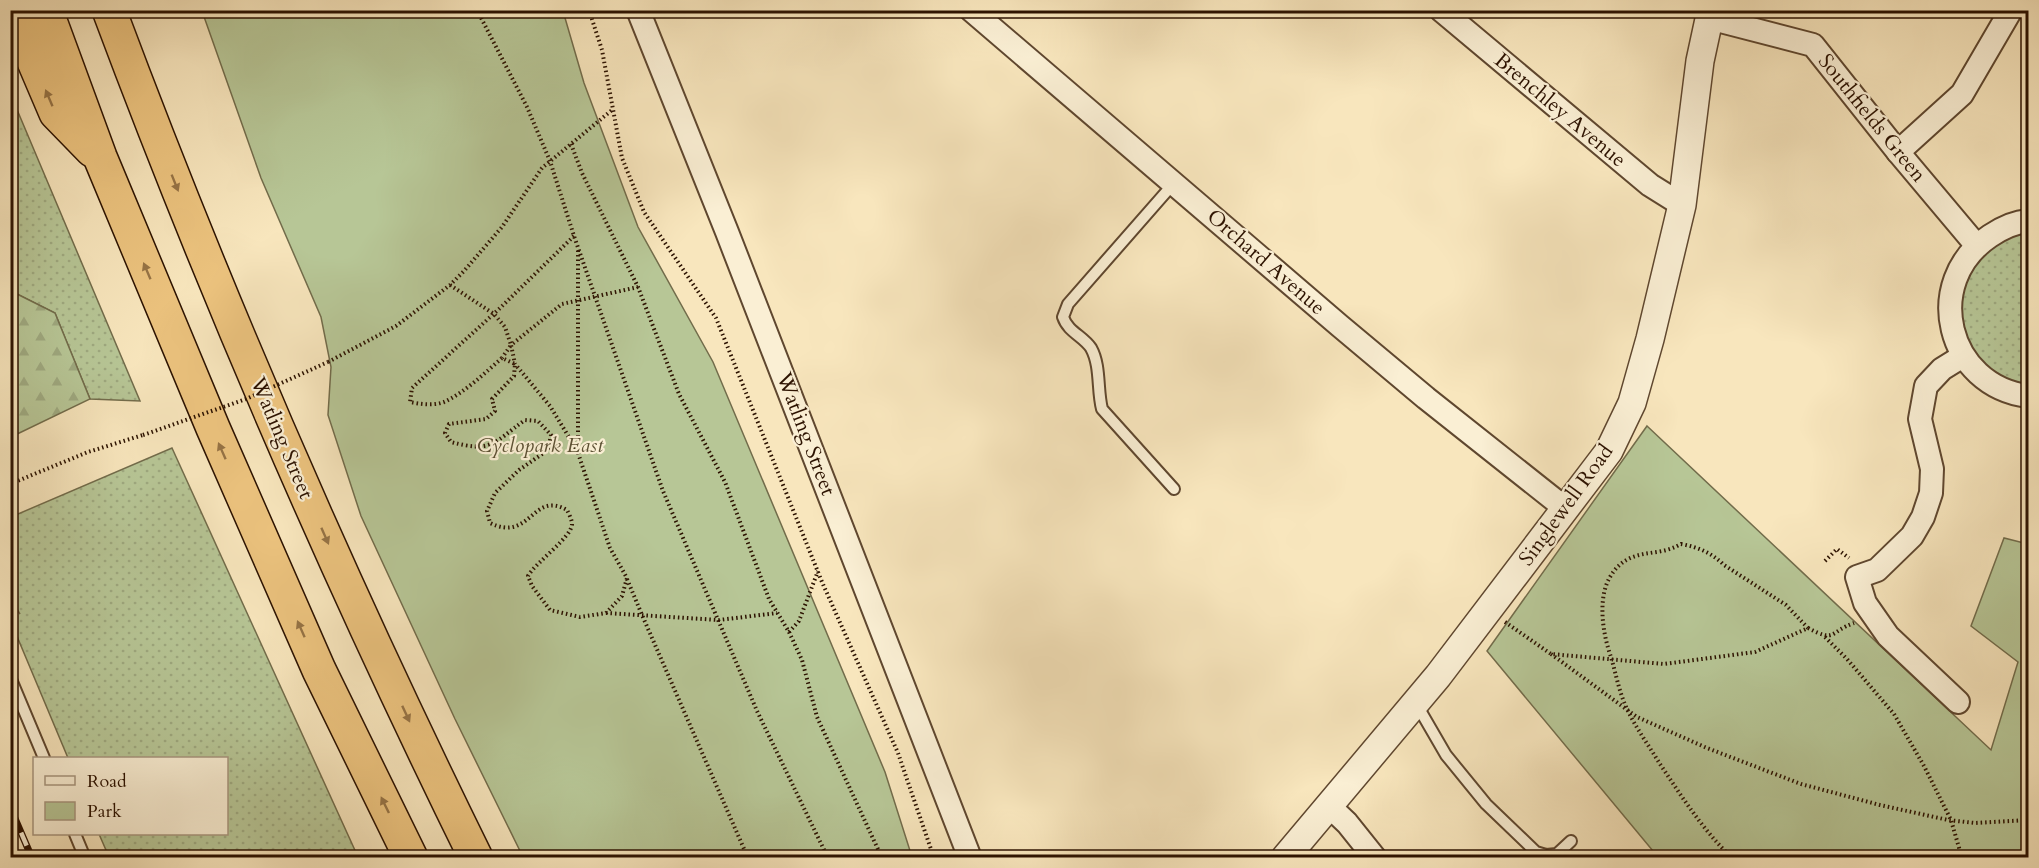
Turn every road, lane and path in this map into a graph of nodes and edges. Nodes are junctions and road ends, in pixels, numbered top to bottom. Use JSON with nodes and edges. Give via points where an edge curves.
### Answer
{"nodes":[{"id":1,"x":12,"y":10,"type":"edge"},
{"id":2,"x":46,"y":10,"type":"edge"},
{"id":3,"x":109,"y":10,"type":"edge"},
{"id":4,"x":129,"y":10,"type":"edge"},
{"id":5,"x":477,"y":10,"type":"edge"},
{"id":6,"x":589,"y":10,"type":"edge"},
{"id":7,"x":638,"y":10,"type":"edge"},
{"id":8,"x":971,"y":10,"type":"edge"},
{"id":9,"x":1441,"y":10,"type":"edge"},
{"id":10,"x":2011,"y":10,"type":"edge"},
{"id":11,"x":1710,"y":14,"type":"edge"},
{"id":12,"x":612,"y":110,"type":"junction"},
{"id":13,"x":571,"y":144,"type":"junction"},
{"id":14,"x":160,"y":145,"type":"junction"},
{"id":15,"x":1898,"y":152,"type":"junction"},
{"id":16,"x":100,"y":157,"type":"junction"},
{"id":17,"x":550,"y":161,"type":"junction"},
{"id":18,"x":1174,"y":183,"type":"junction"},
{"id":19,"x":1682,"y":205,"type":"junction"},
{"id":20,"x":2028,"y":221,"type":"edge"},
{"id":21,"x":574,"y":236,"type":"junction"},
{"id":22,"x":1977,"y":246,"type":"junction"},
{"id":23,"x":578,"y":248,"type":"junction"},
{"id":24,"x":450,"y":285,"type":"junction"},
{"id":25,"x":638,"y":287,"type":"junction"},
{"id":26,"x":595,"y":297,"type":"junction"},
{"id":27,"x":578,"y":301,"type":"junction"},
{"id":28,"x":494,"y":314,"type":"junction"},
{"id":29,"x":510,"y":345,"type":"junction"},
{"id":30,"x":1963,"y":356,"type":"junction"},
{"id":31,"x":501,"y":358,"type":"junction"},
{"id":32,"x":515,"y":364,"type":"junction"},
{"id":33,"x":2028,"y":396,"type":"edge"},
{"id":34,"x":578,"y":453,"type":"junction"},
{"id":35,"x":10,"y":484,"type":"edge"},
{"id":36,"x":1174,"y":489,"type":"dead end"},
{"id":37,"x":1566,"y":508,"type":"junction"},
{"id":38,"x":1825,"y":561,"type":"dead end"},
{"id":39,"x":1855,"y":569,"type":"junction"},
{"id":40,"x":818,"y":570,"type":"junction"},
{"id":41,"x":627,"y":578,"type":"junction"},
{"id":42,"x":606,"y":613,"type":"junction"},
{"id":43,"x":777,"y":613,"type":"junction"},
{"id":44,"x":642,"y":615,"type":"junction"},
{"id":45,"x":1876,"y":618,"type":"junction"},
{"id":46,"x":719,"y":620,"type":"junction"},
{"id":47,"x":1499,"y":621,"type":"dead end"},
{"id":48,"x":1808,"y":628,"type":"junction"},
{"id":49,"x":789,"y":632,"type":"junction"},
{"id":50,"x":1824,"y":637,"type":"junction"},
{"id":51,"x":1551,"y":654,"type":"junction"},
{"id":52,"x":1612,"y":660,"type":"junction"},
{"id":53,"x":10,"y":677,"type":"edge"},
{"id":54,"x":1415,"y":702,"type":"junction"},
{"id":55,"x":1959,"y":702,"type":"dead end"},
{"id":56,"x":1628,"y":710,"type":"junction"},
{"id":57,"x":43,"y":757,"type":"edge"},
{"id":58,"x":1328,"y":805,"type":"junction"},
{"id":59,"x":1951,"y":820,"type":"junction"},
{"id":60,"x":2028,"y":820,"type":"edge"},
{"id":61,"x":75,"y":835,"type":"edge"},
{"id":62,"x":1571,"y":841,"type":"dead end"},
{"id":63,"x":85,"y":858,"type":"edge"},
{"id":64,"x":411,"y":858,"type":"edge"},
{"id":65,"x":476,"y":858,"type":"edge"},
{"id":66,"x":748,"y":858,"type":"edge"},
{"id":67,"x":828,"y":858,"type":"edge"},
{"id":68,"x":882,"y":858,"type":"edge"},
{"id":69,"x":934,"y":858,"type":"edge"},
{"id":70,"x":970,"y":858,"type":"edge"},
{"id":71,"x":1285,"y":858,"type":"edge"},
{"id":72,"x":1375,"y":858,"type":"edge"},
{"id":73,"x":1732,"y":858,"type":"edge"},
{"id":74,"x":1962,"y":858,"type":"edge"}],
"edges":[{"from":16,"to":1,"type":"highway","one_way":true,"via":[[56,113]]},
{"from":2,"to":16,"type":"highway"},
{"from":3,"to":14,"type":"highway","name":"Watling Street"},
{"from":4,"to":14,"type":"highway"},
{"from":5,"to":17,"type":"path"},
{"from":6,"to":12,"type":"path","via":[[602,50]]},
{"from":7,"to":70,"type":"street","name":"Watling Street"},
{"from":8,"to":18,"type":"street","name":"Orchard Avenue"},
{"from":9,"to":19,"type":"street","name":"Brenchley Avenue","via":[[1650,185]]},
{"from":10,"to":15,"type":"street","via":[[1962,94]]},
{"from":11,"to":15,"type":"street","name":"Southfields Green","via":[[1813,45]]},
{"from":11,"to":19,"type":"street","name":"Singlewell Road","via":[[1700,61]]},
{"from":12,"to":13,"type":"path"},
{"from":12,"to":40,"type":"path","via":[[622,158],[644,212],[716,318]]},
{"from":13,"to":17,"type":"path"},
{"from":13,"to":25,"type":"path"},
{"from":14,"to":65,"type":"highway","name":"Watling Street","one_way":true,"via":[[322,530]]},
{"from":15,"to":22,"type":"street","name":"Southfields Green"},
{"from":64,"to":16,"type":"highway","one_way":true,"via":[[319,670]]},
{"from":17,"to":21,"type":"path"},
{"from":17,"to":24,"type":"path","via":[[502,227]]},
{"from":18,"to":36,"type":"lane","via":[[1068,304],[1063,317],[1070,330],[1091,350],[1102,409]]},
{"from":18,"to":37,"type":"street","name":"Orchard Avenue","via":[[1418,390]]},
{"from":19,"to":37,"type":"street","name":"Singlewell Road","via":[[1632,403],[1609,451]]},
{"from":20,"to":22,"type":"street","via":[[2008,226]]},
{"from":21,"to":23,"type":"path"},
{"from":21,"to":28,"type":"path"},
{"from":22,"to":30,"type":"street","via":[[1963,263],[1951,289],[1952,326]]},
{"from":23,"to":26,"type":"path"},
{"from":23,"to":27,"type":"path"},
{"from":24,"to":28,"type":"path"},
{"from":24,"to":35,"type":"path","bridge":true,"via":[[396,326],[328,362],[246,399],[88,452]]},
{"from":25,"to":26,"type":"path"},
{"from":25,"to":43,"type":"path","via":[[679,394],[725,482]]},
{"from":26,"to":27,"type":"path"},
{"from":26,"to":46,"type":"path","via":[[663,491]]},
{"from":27,"to":29,"type":"path","via":[[562,304]]},
{"from":27,"to":34,"type":"path"},
{"from":28,"to":29,"type":"path","via":[[505,327]]},
{"from":28,"to":31,"type":"path","via":[[412,388],[410,402],[443,402]]},
{"from":29,"to":31,"type":"path"},
{"from":29,"to":32,"type":"path"},
{"from":30,"to":33,"type":"street","via":[[1978,374],[1998,387]]},
{"from":30,"to":39,"type":"street","via":[[1942,369],[1926,386],[1920,419],[1932,468],[1931,493],[1923,517],[1912,536],[1877,570]]},
{"from":31,"to":32,"type":"path"},
{"from":32,"to":34,"type":"path","via":[[550,406]]},
{"from":32,"to":42,"type":"path","via":[[514,376],[492,399],[495,411],[486,419],[448,423],[445,433],[451,442],[470,447],[492,445],[525,420],[538,421],[550,435],[548,450],[495,493],[487,512],[490,523],[512,529],[542,507],[557,504],[567,510],[572,525],[569,533],[528,576],[550,610],[580,617]]},
{"from":34,"to":41,"type":"path","via":[[610,548]]},
{"from":37,"to":54,"type":"street","name":"Singlewell Road"},
{"from":38,"to":39,"type":"path","via":[[1837,549]]},
{"from":39,"to":45,"type":"street","via":[[1865,603]]},
{"from":40,"to":49,"type":"path","via":[[799,621]]},
{"from":40,"to":69,"type":"path","via":[[898,753]]},
{"from":41,"to":42,"type":"path","via":[[622,596]]},
{"from":41,"to":44,"type":"path"},
{"from":42,"to":44,"type":"path"},
{"from":43,"to":46,"type":"path"},
{"from":43,"to":49,"type":"path"},
{"from":44,"to":46,"type":"path"},
{"from":44,"to":66,"type":"path"},
{"from":45,"to":50,"type":"path"},
{"from":45,"to":55,"type":"street","via":[[1888,636]]},
{"from":46,"to":67,"type":"path","via":[[757,711]]},
{"from":47,"to":51,"type":"path"},
{"from":48,"to":50,"type":"path"},
{"from":48,"to":52,"type":"path","via":[[1755,652],[1664,664]]},
{"from":48,"to":52,"type":"path","via":[[1786,605],[1717,558],[1681,544],[1671,550],[1633,556],[1610,577],[1602,612]]},
{"from":49,"to":68,"type":"path","via":[[802,660],[817,717]]},
{"from":50,"to":59,"type":"path","via":[[1894,714]]},
{"from":51,"to":52,"type":"path"},
{"from":51,"to":56,"type":"path"},
{"from":52,"to":56,"type":"path"},
{"from":53,"to":57,"type":"lane"},
{"from":54,"to":58,"type":"street","name":"Singlewell Road"},
{"from":54,"to":62,"type":"lane","via":[[1446,755],[1479,796],[1536,852],[1557,854]]},
{"from":56,"to":59,"type":"path","via":[[1707,748],[1801,784]]},
{"from":56,"to":73,"type":"path","via":[[1682,798]]},
{"from":58,"to":71,"type":"street","name":"Singlewell Road"},
{"from":58,"to":72,"type":"street"},
{"from":59,"to":60,"type":"path"},
{"from":59,"to":74,"type":"path"},
{"from":61,"to":63,"type":"lane"}]}
